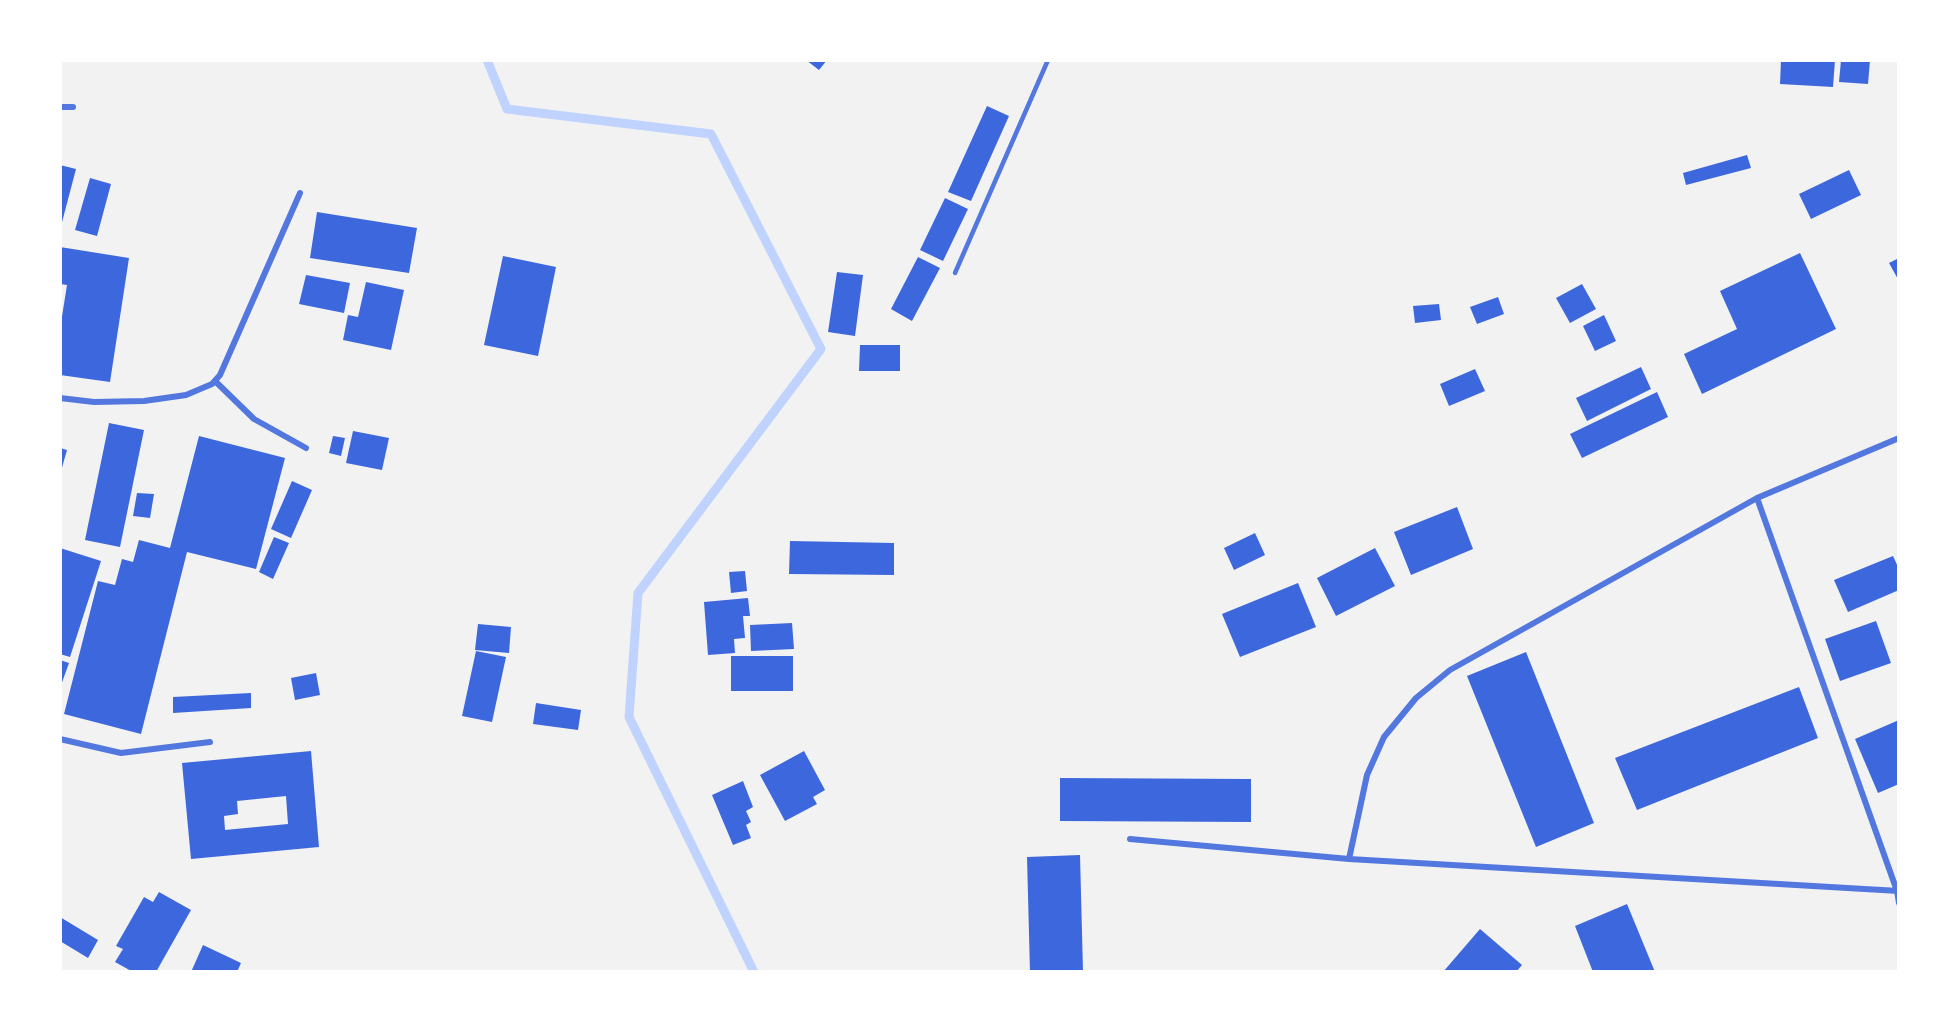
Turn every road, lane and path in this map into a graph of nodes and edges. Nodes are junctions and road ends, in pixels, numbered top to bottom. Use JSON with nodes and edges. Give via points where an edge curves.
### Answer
{"nodes":[{"id":1,"x":1048,"y":60,"type":"edge"},
{"id":2,"x":60,"y":107,"type":"edge"},
{"id":3,"x":73,"y":107,"type":"dead end"},
{"id":4,"x":300,"y":193,"type":"dead end"},
{"id":5,"x":955,"y":273,"type":"dead end"},
{"id":6,"x":215,"y":381,"type":"junction"},
{"id":7,"x":60,"y":398,"type":"edge"},
{"id":8,"x":1899,"y":438,"type":"edge"},
{"id":9,"x":306,"y":448,"type":"dead end"},
{"id":10,"x":1757,"y":498,"type":"junction"},
{"id":11,"x":60,"y":739,"type":"edge"},
{"id":12,"x":210,"y":742,"type":"dead end"},
{"id":13,"x":1130,"y":839,"type":"dead end"},
{"id":14,"x":1349,"y":859,"type":"junction"},
{"id":15,"x":1898,"y":891,"type":"edge"},
{"id":16,"x":1899,"y":903,"type":"edge"}],
"edges":[{"from":1,"to":5,"type":"lane"},
{"from":2,"to":3,"type":"street"},
{"from":4,"to":6,"type":"street"},
{"from":6,"to":7,"type":"street","via":[[186,395],[144,401]]},
{"from":6,"to":9,"type":"street","via":[[255,419]]},
{"from":8,"to":10,"type":"street"},
{"from":10,"to":14,"type":"street","via":[[1450,670],[1416,698],[1384,737],[1367,775]]},
{"from":10,"to":15,"type":"street"},
{"from":11,"to":12,"type":"street","via":[[120,753]]},
{"from":13,"to":14,"type":"street"},
{"from":14,"to":15,"type":"street"},
{"from":15,"to":16,"type":"street"}]}
